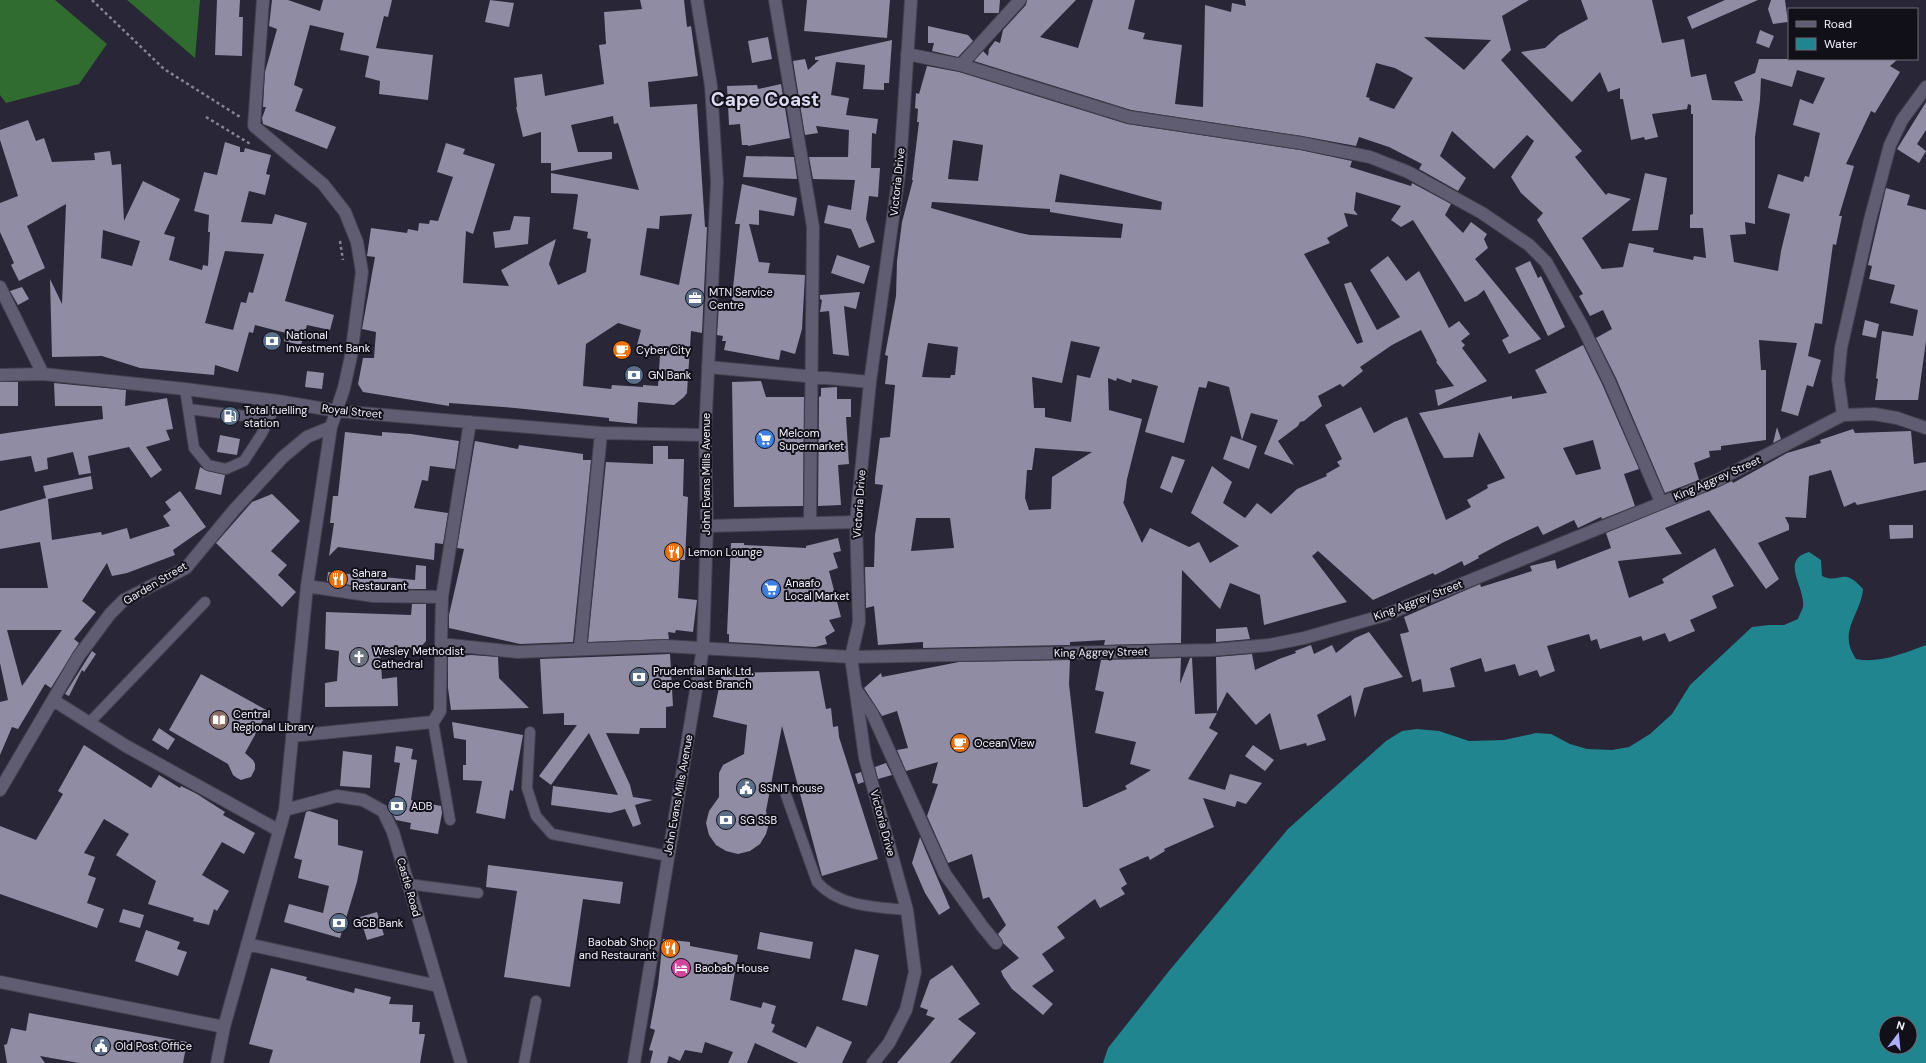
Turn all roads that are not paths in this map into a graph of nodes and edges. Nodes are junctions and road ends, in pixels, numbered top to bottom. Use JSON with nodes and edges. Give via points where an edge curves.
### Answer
{"nodes":[{"id":1,"x":263,"y":0,"type":"edge"},
{"id":2,"x":697,"y":0,"type":"edge"},
{"id":3,"x":775,"y":0,"type":"edge"},
{"id":4,"x":911,"y":0,"type":"edge"},
{"id":5,"x":1020,"y":0,"type":"edge"},
{"id":6,"x":907,"y":54,"type":"junction"},
{"id":7,"x":961,"y":65,"type":"junction"},
{"id":8,"x":1926,"y":87,"type":"edge"},
{"id":9,"x":0,"y":287,"type":"edge"},
{"id":10,"x":708,"y":366,"type":"junction"},
{"id":11,"x":43,"y":374,"type":"junction"},
{"id":12,"x":0,"y":375,"type":"edge"},
{"id":13,"x":811,"y":377,"type":"junction"},
{"id":14,"x":870,"y":382,"type":"junction"},
{"id":15,"x":185,"y":389,"type":"junction"},
{"id":16,"x":278,"y":401,"type":"junction"},
{"id":17,"x":188,"y":409,"type":"junction"},
{"id":18,"x":337,"y":411,"type":"junction"},
{"id":19,"x":1843,"y":415,"type":"junction"},
{"id":20,"x":269,"y":419,"type":"junction"},
{"id":21,"x":470,"y":422,"type":"junction"},
{"id":22,"x":331,"y":427,"type":"junction"},
{"id":23,"x":1926,"y":428,"type":"edge"},
{"id":24,"x":601,"y":433,"type":"junction"},
{"id":25,"x":705,"y":435,"type":"junction"},
{"id":26,"x":1661,"y":502,"type":"junction"},
{"id":27,"x":856,"y":522,"type":"junction"},
{"id":28,"x":810,"y":523,"type":"junction"},
{"id":29,"x":707,"y":526,"type":"junction"},
{"id":30,"x":307,"y":586,"type":"junction"},
{"id":31,"x":442,"y":597,"type":"junction"},
{"id":32,"x":205,"y":602,"type":"dead end"},
{"id":33,"x":441,"y":644,"type":"junction"},
{"id":34,"x":703,"y":648,"type":"junction"},
{"id":35,"x":580,"y":649,"type":"junction"},
{"id":36,"x":852,"y":657,"type":"junction"},
{"id":37,"x":856,"y":690,"type":"junction"},
{"id":38,"x":53,"y":700,"type":"junction"},
{"id":39,"x":433,"y":722,"type":"junction"},
{"id":40,"x":89,"y":723,"type":"junction"},
{"id":41,"x":530,"y":732,"type":"dead end"},
{"id":42,"x":292,"y":736,"type":"junction"},
{"id":43,"x":0,"y":790,"type":"edge"},
{"id":44,"x":786,"y":795,"type":"dead end"},
{"id":45,"x":285,"y":810,"type":"junction"},
{"id":46,"x":450,"y":820,"type":"dead end"},
{"id":47,"x":278,"y":830,"type":"junction"},
{"id":48,"x":668,"y":856,"type":"junction"},
{"id":49,"x":408,"y":884,"type":"junction"},
{"id":50,"x":478,"y":893,"type":"dead end"},
{"id":51,"x":907,"y":910,"type":"junction"},
{"id":52,"x":996,"y":943,"type":"dead end"},
{"id":53,"x":247,"y":944,"type":"junction"},
{"id":54,"x":0,"y":982,"type":"edge"},
{"id":55,"x":438,"y":986,"type":"junction"},
{"id":56,"x":536,"y":1001,"type":"dead end"},
{"id":57,"x":224,"y":1027,"type":"junction"},
{"id":58,"x":217,"y":1063,"type":"edge"},
{"id":59,"x":461,"y":1063,"type":"edge"},
{"id":60,"x":524,"y":1063,"type":"edge"},
{"id":61,"x":634,"y":1063,"type":"edge"},
{"id":62,"x":873,"y":1063,"type":"edge"}],
"edges":[{"from":1,"to":18,"type":"street","via":[[254,126],[323,184],[345,212],[357,242],[362,272],[351,356]]},
{"from":2,"to":10,"type":"street","name":"John Evans Mills Avenue","via":[[711,86],[717,182]]},
{"from":3,"to":13,"type":"street","via":[[814,227]]},
{"from":4,"to":6,"type":"street","name":"Victoria Drive"},
{"from":5,"to":7,"type":"street"},
{"from":6,"to":7,"type":"street"},
{"from":6,"to":14,"type":"street","name":"Victoria Drive","via":[[900,167]]},
{"from":7,"to":26,"type":"street","via":[[1129,117],[1300,143],[1370,157],[1408,172],[1482,213],[1529,245],[1546,262],[1582,326]]},
{"from":8,"to":19,"type":"street","via":[[1902,120],[1890,145],[1870,220],[1841,348],[1838,380]]},
{"from":9,"to":11,"type":"street"},
{"from":10,"to":13,"type":"street"},
{"from":10,"to":25,"type":"street","name":"John Evans Mills Avenue"},
{"from":11,"to":12,"type":"street","name":"Royal Street"},
{"from":11,"to":15,"type":"street","name":"Royal Street"},
{"from":13,"to":14,"type":"street"},
{"from":13,"to":28,"type":"street"},
{"from":14,"to":27,"type":"street","name":"Victoria Drive"},
{"from":15,"to":16,"type":"street","name":"Royal Street"},
{"from":15,"to":17,"type":"lane"},
{"from":16,"to":18,"type":"street","name":"Royal Street"},
{"from":16,"to":20,"type":"lane"},
{"from":17,"to":20,"type":"lane"},
{"from":17,"to":20,"type":"lane","via":[[194,448],[208,465],[226,469],[244,460],[262,435]]},
{"from":18,"to":21,"type":"street","name":"Royal Street"},
{"from":18,"to":22,"type":"street"},
{"from":19,"to":23,"type":"street","name":"King Aggrey Street","via":[[1874,414],[1897,418]]},
{"from":19,"to":26,"type":"street","name":"King Aggrey Street","via":[[1718,480]]},
{"from":21,"to":24,"type":"street","name":"Royal Street"},
{"from":21,"to":31,"type":"street"},
{"from":22,"to":30,"type":"street"},
{"from":22,"to":38,"type":"street","name":"Garden Street","via":[[307,437],[283,457],[234,510],[186,568],[124,600],[78,656]]},
{"from":24,"to":25,"type":"street","name":"Royal Street"},
{"from":24,"to":35,"type":"street"},
{"from":25,"to":29,"type":"street","name":"John Evans Mills Avenue"},
{"from":26,"to":36,"type":"street","name":"King Aggrey Street","via":[[1385,615],[1269,645],[1212,650]]},
{"from":27,"to":28,"type":"street"},
{"from":27,"to":36,"type":"street","name":"Victoria Drive","via":[[859,622]]},
{"from":28,"to":29,"type":"street"},
{"from":29,"to":34,"type":"street","name":"John Evans Mills Avenue"},
{"from":30,"to":31,"type":"street","via":[[373,596]]},
{"from":30,"to":42,"type":"street"},
{"from":31,"to":33,"type":"street"},
{"from":32,"to":40,"type":"lane"},
{"from":33,"to":35,"type":"street","name":"King Aggrey Street","via":[[518,652],[560,652]]},
{"from":33,"to":39,"type":"street","via":[[440,710]]},
{"from":34,"to":35,"type":"street","name":"King Aggrey Street","via":[[665,646]]},
{"from":34,"to":36,"type":"street","name":"King Aggrey Street"},
{"from":34,"to":48,"type":"street","name":"John Evans Mills Avenue"},
{"from":36,"to":37,"type":"street","name":"Victoria Drive"},
{"from":37,"to":51,"type":"street","name":"Victoria Drive","via":[[865,758]]},
{"from":37,"to":52,"type":"street","via":[[872,713],[945,874]]},
{"from":38,"to":40,"type":"street"},
{"from":38,"to":43,"type":"street","name":"Garden Street"},
{"from":39,"to":42,"type":"street"},
{"from":39,"to":46,"type":"lane"},
{"from":40,"to":47,"type":"street"},
{"from":41,"to":48,"type":"lane","via":[[527,788],[536,816],[552,834]]},
{"from":42,"to":45,"type":"street"},
{"from":44,"to":51,"type":"lane","via":[[817,882],[826,892],[865,906]]},
{"from":45,"to":47,"type":"street"},
{"from":45,"to":49,"type":"street","name":"Castle Road","via":[[337,796],[363,800],[383,811],[394,832]]},
{"from":47,"to":53,"type":"street"},
{"from":48,"to":61,"type":"street","name":"John Evans Mills Avenue"},
{"from":49,"to":50,"type":"lane"},
{"from":49,"to":55,"type":"street","name":"Castle Road"},
{"from":51,"to":62,"type":"street","name":"Victoria Drive","via":[[915,972],[906,1010],[889,1043]]},
{"from":53,"to":55,"type":"street"},
{"from":53,"to":57,"type":"street"},
{"from":54,"to":57,"type":"street"},
{"from":55,"to":59,"type":"street","name":"Castle Road"},
{"from":56,"to":60,"type":"lane"},
{"from":57,"to":58,"type":"street"}]}
